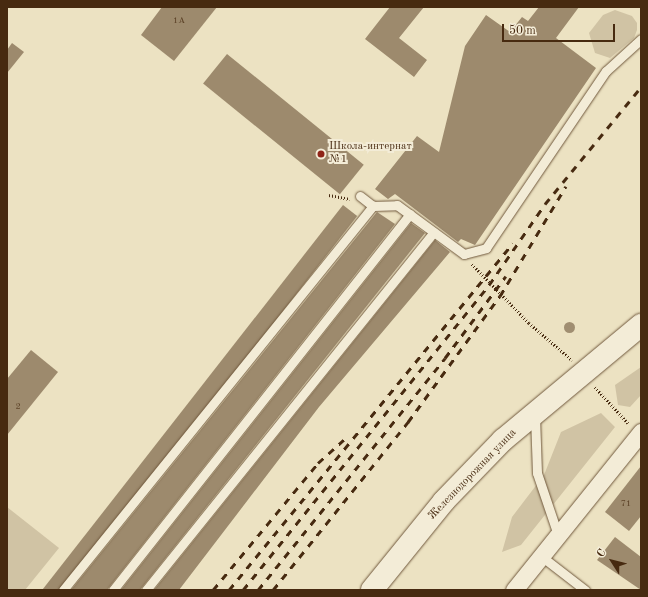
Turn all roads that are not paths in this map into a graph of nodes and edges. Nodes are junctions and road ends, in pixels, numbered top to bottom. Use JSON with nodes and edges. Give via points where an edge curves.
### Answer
{"nodes":[{"id":1,"x":641,"y":39,"type":"edge"},
{"id":2,"x":360,"y":196,"type":"road end"},
{"id":3,"x":373,"y":206,"type":"junction"},
{"id":4,"x":410,"y":214,"type":"junction"},
{"id":5,"x":434,"y":232,"type":"junction"},
{"id":6,"x":641,"y":326,"type":"edge"},
{"id":7,"x":535,"y":414,"type":"junction"},
{"id":8,"x":641,"y":432,"type":"edge"},
{"id":9,"x":558,"y":535,"type":"junction"},
{"id":10,"x":542,"y":556,"type":"junction"},
{"id":11,"x":62,"y":590,"type":"edge"},
{"id":12,"x":112,"y":590,"type":"edge"},
{"id":13,"x":146,"y":590,"type":"edge"},
{"id":14,"x":372,"y":590,"type":"edge"},
{"id":15,"x":514,"y":590,"type":"edge"},
{"id":16,"x":585,"y":590,"type":"edge"}],
"edges":[{"from":1,"to":5,"type":"lane","via":[[606,70],[486,248],[464,254]]},
{"from":2,"to":3,"type":"lane"},
{"from":3,"to":4,"type":"lane","via":[[397,205]]},
{"from":3,"to":11,"type":"lane"},
{"from":4,"to":5,"type":"lane"},
{"from":4,"to":12,"type":"lane"},
{"from":5,"to":13,"type":"lane"},
{"from":6,"to":7,"type":"main road","name":"Железнодорожная улица"},
{"from":7,"to":9,"type":"lane","via":[[537,473]]},
{"from":7,"to":14,"type":"main road","name":"Железнодорожная улица","via":[[503,440],[444,501]]},
{"from":8,"to":9,"type":"street"},
{"from":9,"to":10,"type":"street"},
{"from":10,"to":15,"type":"street"},
{"from":10,"to":16,"type":"lane"}]}
